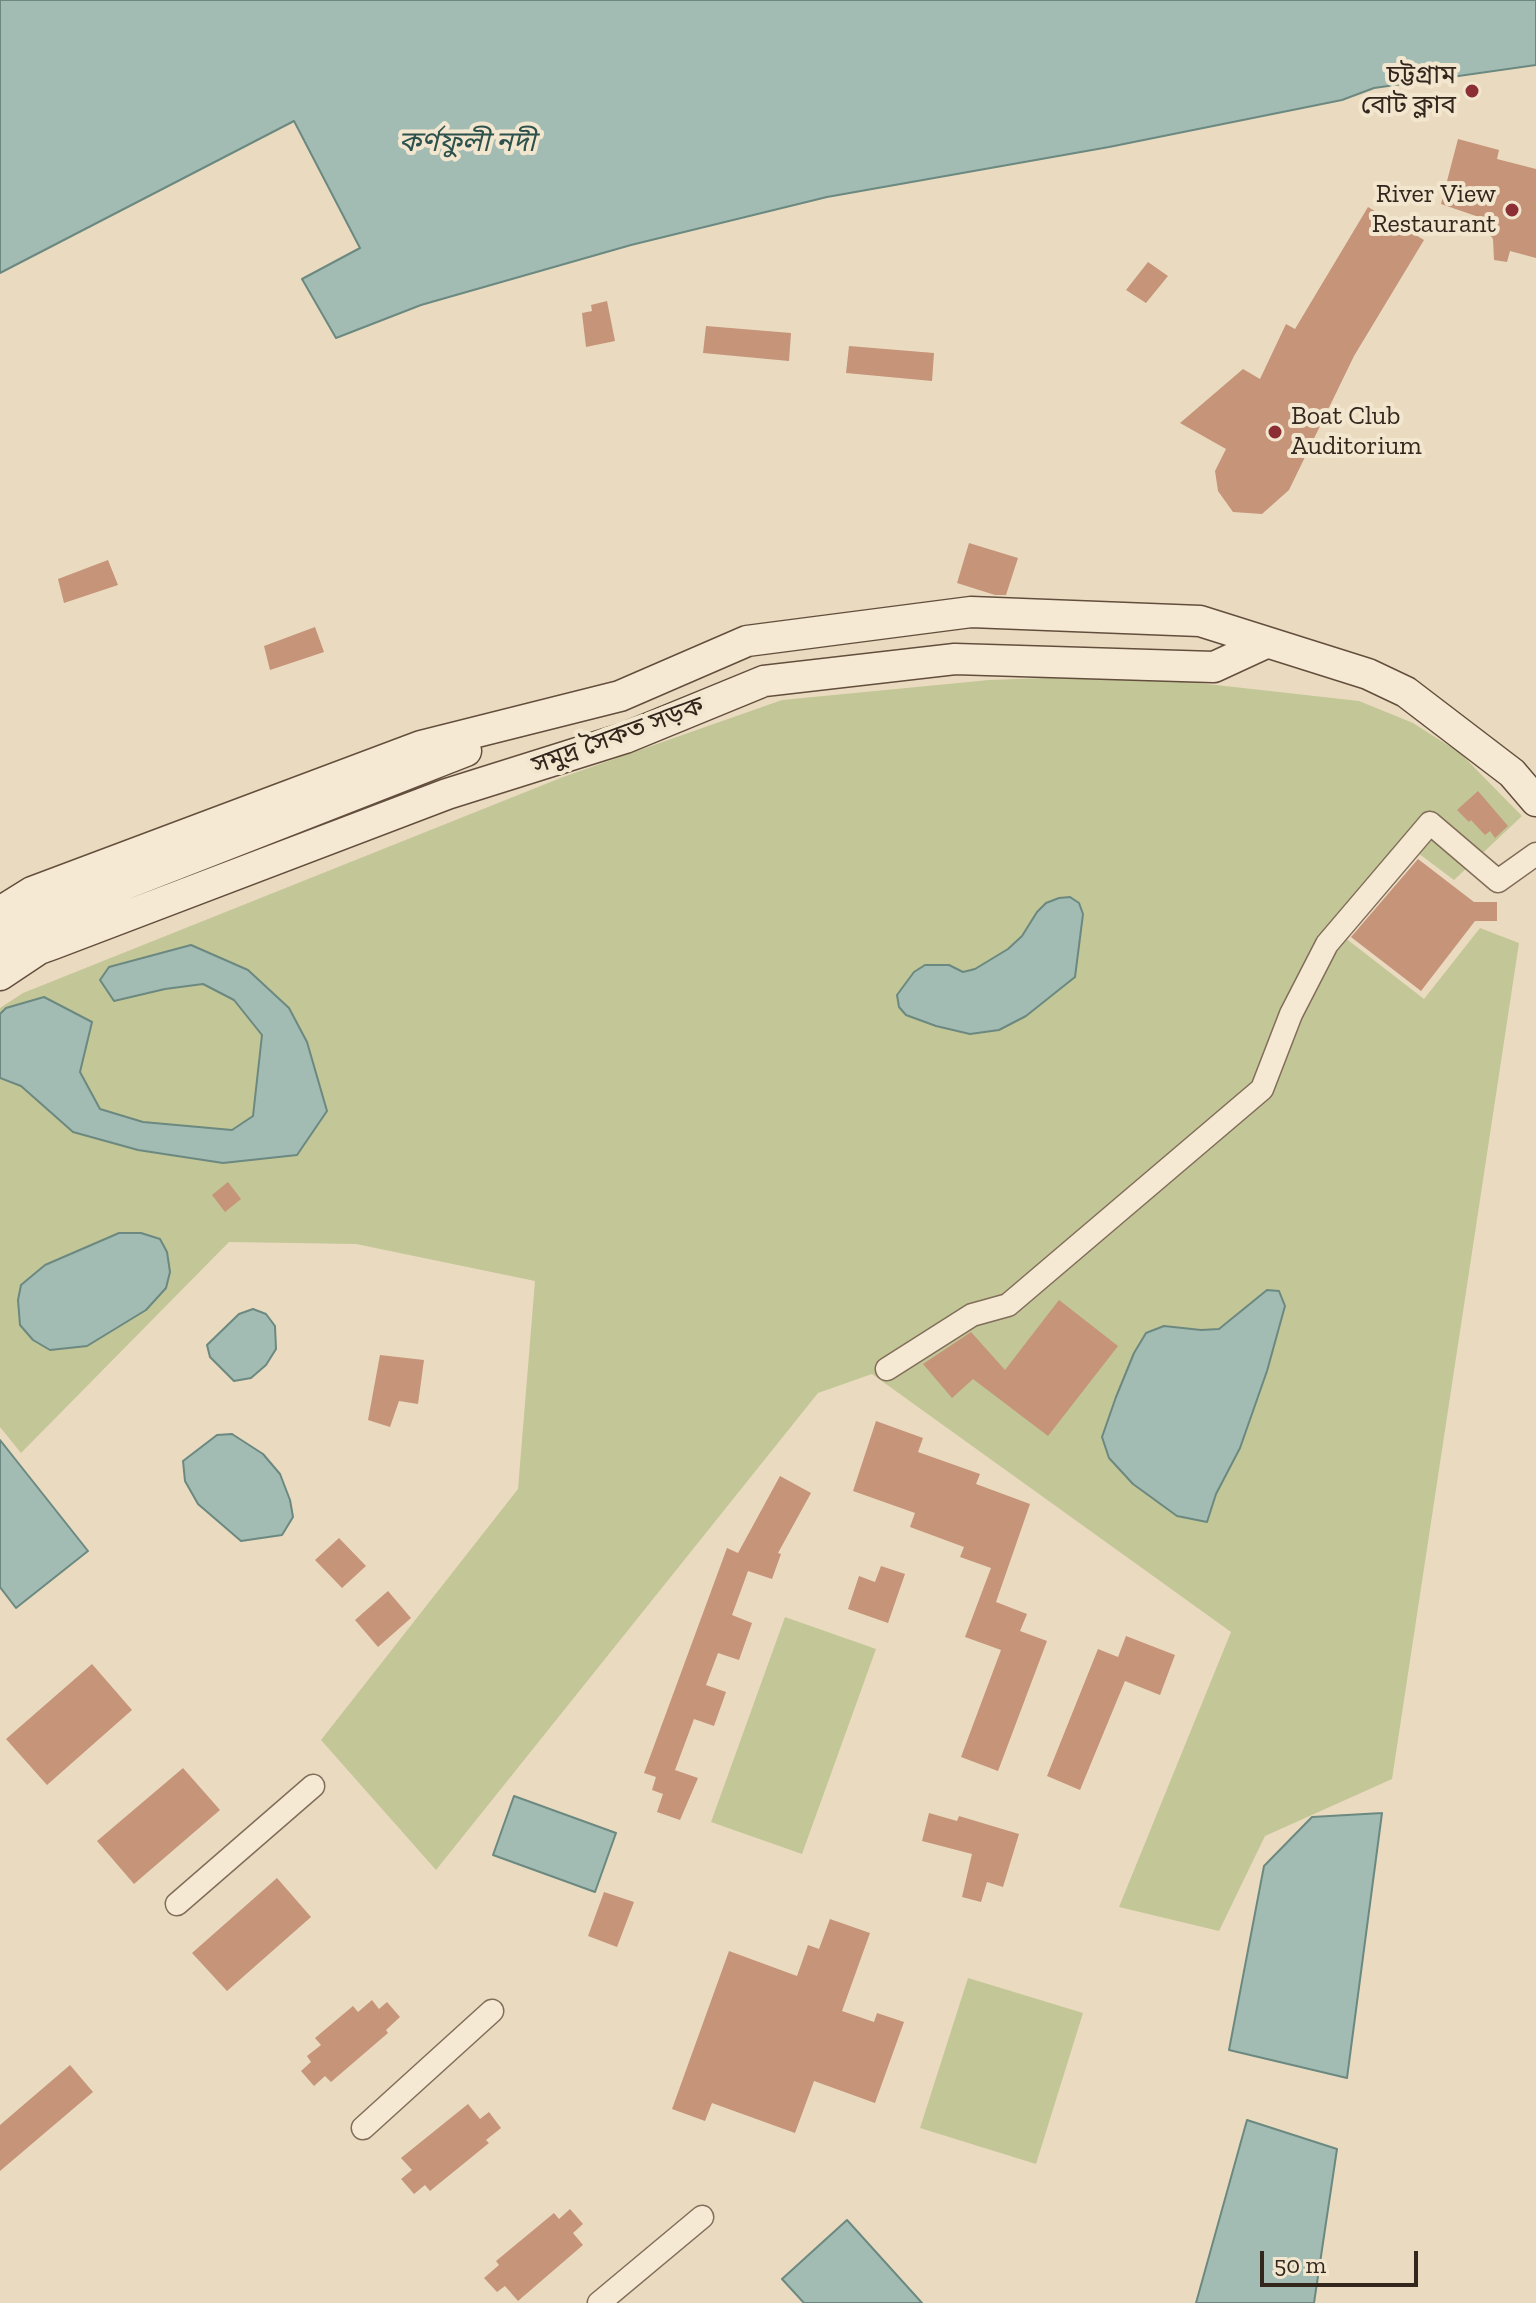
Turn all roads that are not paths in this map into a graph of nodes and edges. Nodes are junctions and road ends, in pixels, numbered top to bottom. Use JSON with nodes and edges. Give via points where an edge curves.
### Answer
{"nodes":[{"id":1,"x":1266,"y":643,"type":"junction"},
{"id":2,"x":1536,"y":801,"type":"edge"},
{"id":3,"x":1536,"y":854,"type":"edge"},
{"id":4,"x":0,"y":912,"type":"edge"},
{"id":5,"x":0,"y":945,"type":"edge"},
{"id":6,"x":0,"y":975,"type":"edge"},
{"id":7,"x":887,"y":1369,"type":"dead end"},
{"id":8,"x":313,"y":1786,"type":"dead end"},
{"id":9,"x":177,"y":1904,"type":"dead end"},
{"id":10,"x":492,"y":2011,"type":"dead end"},
{"id":11,"x":363,"y":2128,"type":"dead end"},
{"id":12,"x":702,"y":2217,"type":"dead end"},
{"id":13,"x":599,"y":2303,"type":"edge"}],
"edges":[{"from":1,"to":2,"type":"main road","name":"সমুদ্র সৈকত সড়ক","via":[[1368,674],[1406,692],[1512,773]]},
{"from":1,"to":4,"type":"main road","name":"সমুদ্র সৈকত সড়ক","via":[[1200,621],[971,612],[747,641],[620,696],[421,746],[32,892]]},
{"from":1,"to":5,"type":"main road","via":[[961,632],[747,657],[601,714],[512,733],[67,907]]},
{"from":1,"to":6,"type":"main road","name":"সমুদ্র সৈকত সড়ক","via":[[1214,667],[955,659],[764,681],[625,738],[447,794],[39,949]]},
{"from":3,"to":7,"type":"street","via":[[1498,881],[1430,823],[1327,944],[1291,1014],[1262,1089],[1008,1305],[972,1315]]},
{"from":8,"to":9,"type":"street"},
{"from":10,"to":11,"type":"street"},
{"from":12,"to":13,"type":"street"}]}
